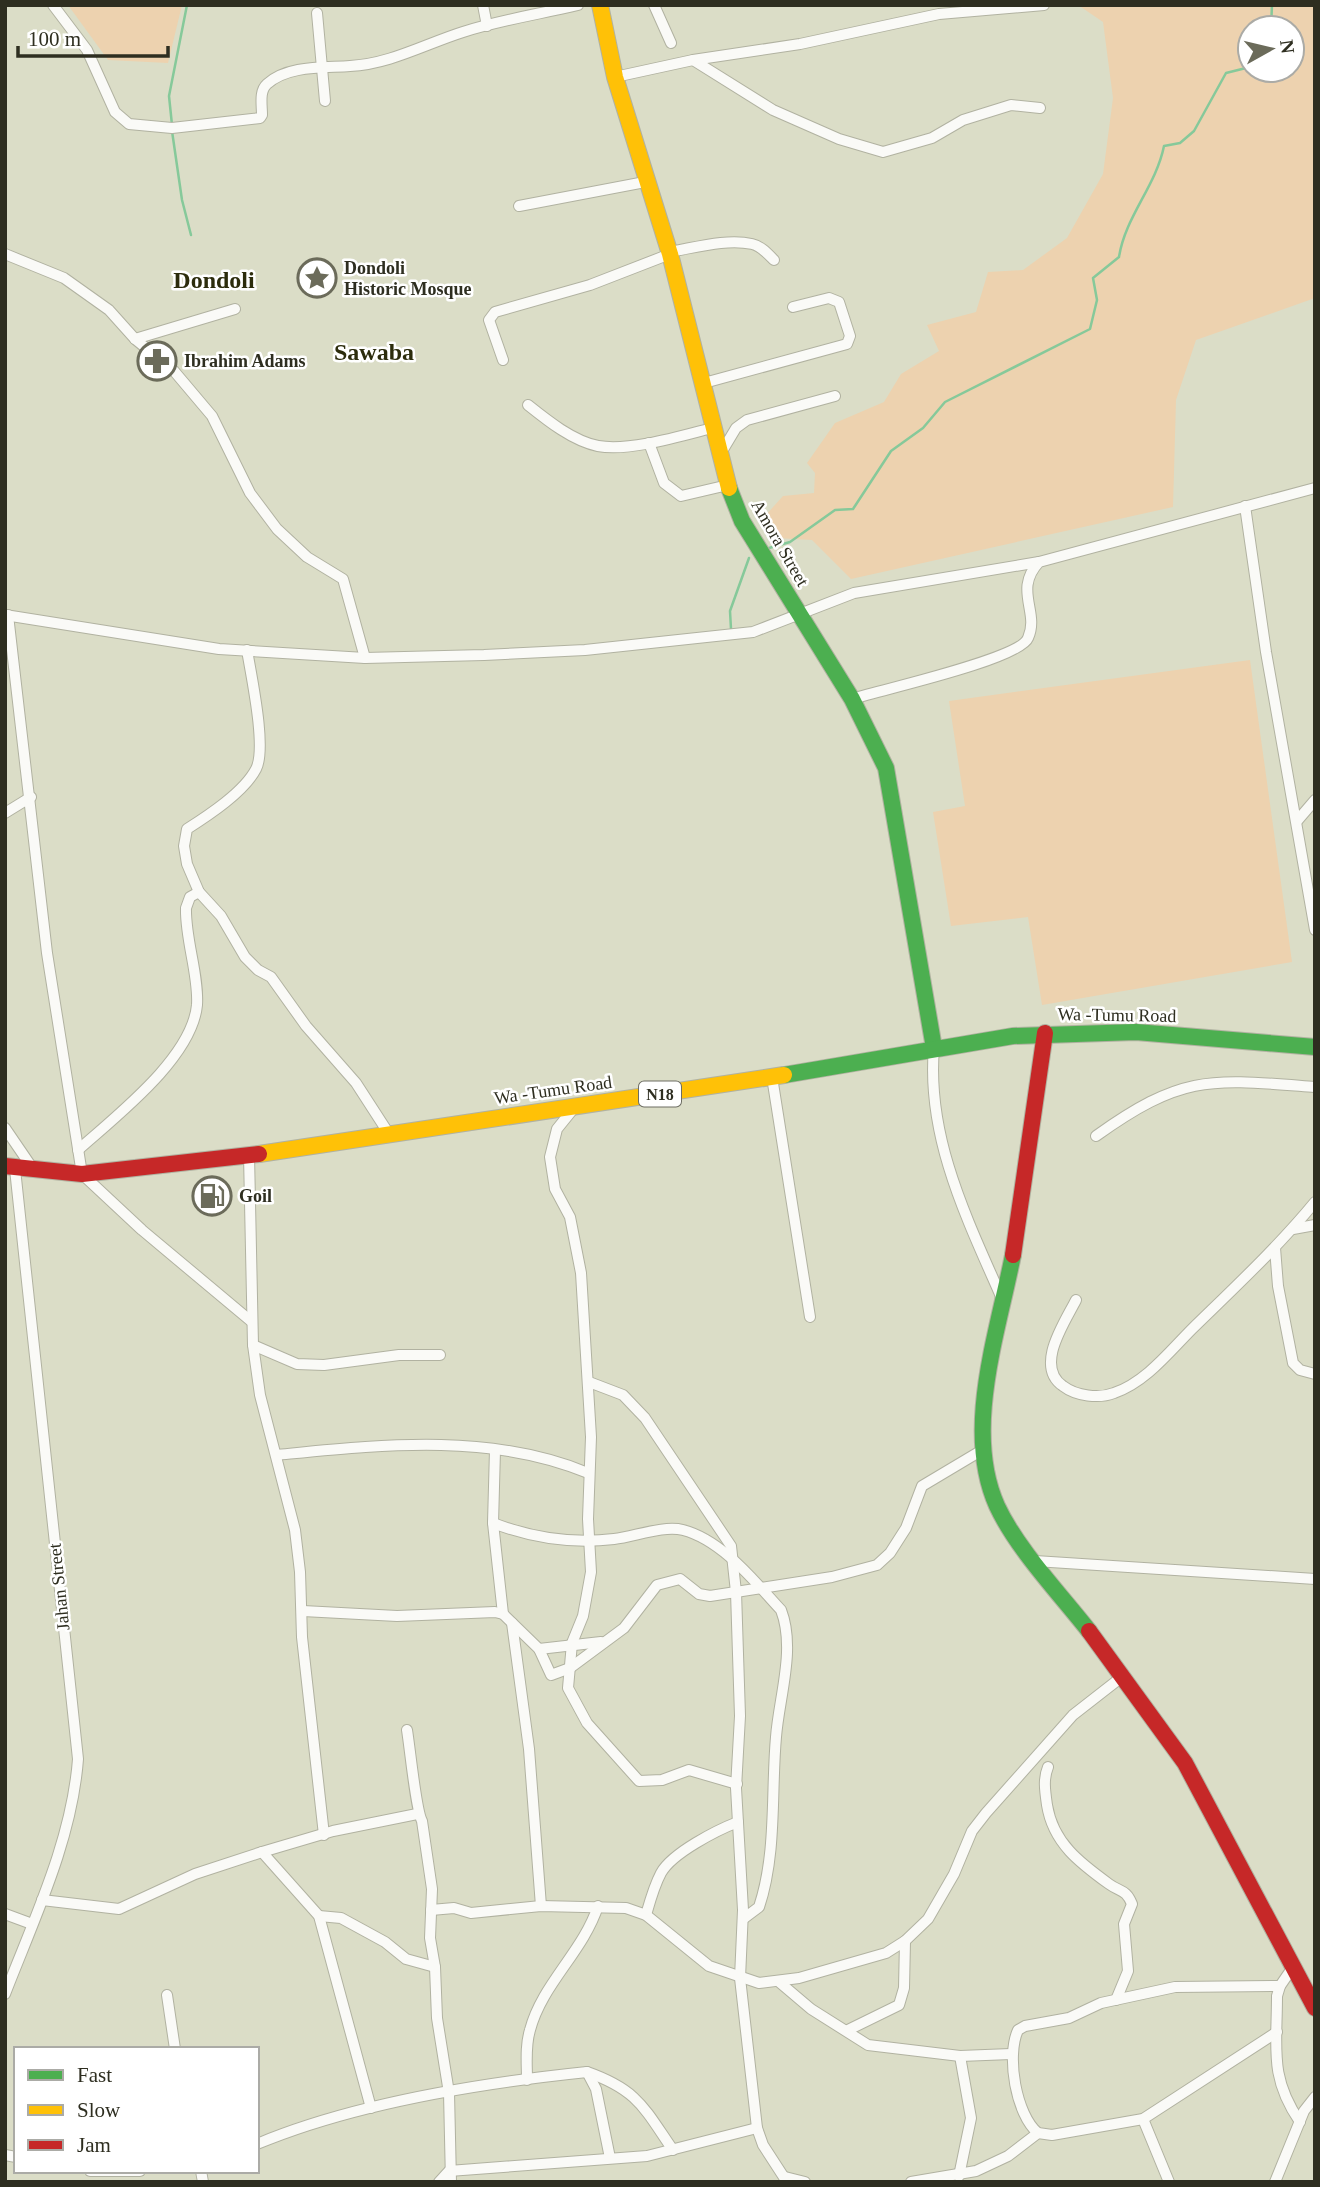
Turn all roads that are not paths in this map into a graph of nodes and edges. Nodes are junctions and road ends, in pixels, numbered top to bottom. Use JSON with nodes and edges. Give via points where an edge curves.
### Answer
{"nodes":[{"id":1,"x":52,"y":5,"type":"edge"},
{"id":2,"x":484,"y":5,"type":"edge"},
{"id":3,"x":578,"y":5,"type":"edge"},
{"id":4,"x":600,"y":5,"type":"edge"},
{"id":5,"x":654,"y":5,"type":"edge"},
{"id":6,"x":1044,"y":5,"type":"edge"},
{"id":7,"x":317,"y":13,"type":"dead end"},
{"id":8,"x":487,"y":26,"type":"junction"},
{"id":9,"x":671,"y":43,"type":"dead end"},
{"id":10,"x":693,"y":60,"type":"junction"},
{"id":11,"x":322,"y":66,"type":"junction"},
{"id":12,"x":615,"y":77,"type":"junction"},
{"id":13,"x":325,"y":101,"type":"dead end"},
{"id":14,"x":1040,"y":108,"type":"dead end"},
{"id":15,"x":645,"y":182,"type":"junction"},
{"id":16,"x":519,"y":206,"type":"dead end"},
{"id":17,"x":669,"y":253,"type":"junction"},
{"id":18,"x":5,"y":254,"type":"edge"},
{"id":19,"x":774,"y":260,"type":"dead end"},
{"id":20,"x":793,"y":307,"type":"dead end"},
{"id":21,"x":235,"y":309,"type":"dead end"},
{"id":22,"x":135,"y":339,"type":"junction"},
{"id":23,"x":503,"y":360,"type":"dead end"},
{"id":24,"x":704,"y":383,"type":"junction"},
{"id":25,"x":835,"y":396,"type":"dead end"},
{"id":26,"x":528,"y":405,"type":"dead end"},
{"id":27,"x":716,"y":427,"type":"junction"},
{"id":28,"x":649,"y":443,"type":"junction"},
{"id":29,"x":722,"y":453,"type":"junction"},
{"id":30,"x":728,"y":485,"type":"junction"},
{"id":31,"x":1315,"y":488,"type":"edge"},
{"id":32,"x":1245,"y":506,"type":"junction"},
{"id":33,"x":1039,"y":562,"type":"junction"},
{"id":34,"x":7,"y":615,"type":"edge"},
{"id":35,"x":800,"y":616,"type":"junction"},
{"id":36,"x":247,"y":650,"type":"junction"},
{"id":37,"x":365,"y":658,"type":"junction"},
{"id":38,"x":852,"y":699,"type":"junction"},
{"id":39,"x":31,"y":797,"type":"junction"},
{"id":40,"x":1315,"y":800,"type":"edge"},
{"id":41,"x":5,"y":813,"type":"edge"},
{"id":42,"x":1297,"y":821,"type":"junction"},
{"id":43,"x":199,"y":892,"type":"junction"},
{"id":44,"x":1315,"y":930,"type":"edge"},
{"id":45,"x":1045,"y":1033,"type":"junction"},
{"id":46,"x":1315,"y":1047,"type":"edge"},
{"id":47,"x":933,"y":1048,"type":"junction"},
{"id":48,"x":772,"y":1077,"type":"junction"},
{"id":49,"x":1315,"y":1087,"type":"edge"},
{"id":50,"x":576,"y":1105,"type":"junction"},
{"id":51,"x":5,"y":1128,"type":"edge"},
{"id":52,"x":388,"y":1134,"type":"junction"},
{"id":53,"x":1096,"y":1136,"type":"dead end"},
{"id":54,"x":78,"y":1150,"type":"junction"},
{"id":55,"x":249,"y":1155,"type":"junction"},
{"id":56,"x":10,"y":1168,"type":"edge"},
{"id":57,"x":35,"y":1171,"type":"junction"},
{"id":58,"x":82,"y":1174,"type":"junction"},
{"id":59,"x":1315,"y":1202,"type":"edge"},
{"id":60,"x":1315,"y":1225,"type":"edge"},
{"id":61,"x":1293,"y":1229,"type":"junction"},
{"id":62,"x":1275,"y":1248,"type":"junction"},
{"id":63,"x":1076,"y":1300,"type":"dead end"},
{"id":64,"x":1004,"y":1304,"type":"junction"},
{"id":65,"x":810,"y":1317,"type":"dead end"},
{"id":66,"x":252,"y":1322,"type":"junction"},
{"id":67,"x":253,"y":1345,"type":"junction"},
{"id":68,"x":440,"y":1355,"type":"dead end"},
{"id":69,"x":1315,"y":1374,"type":"edge"},
{"id":70,"x":589,"y":1382,"type":"junction"},
{"id":71,"x":984,"y":1449,"type":"junction"},
{"id":72,"x":495,"y":1450,"type":"junction"},
{"id":73,"x":276,"y":1455,"type":"junction"},
{"id":74,"x":588,"y":1472,"type":"junction"},
{"id":75,"x":493,"y":1523,"type":"junction"},
{"id":76,"x":588,"y":1540,"type":"junction"},
{"id":77,"x":1035,"y":1561,"type":"junction"},
{"id":78,"x":734,"y":1563,"type":"junction"},
{"id":79,"x":1315,"y":1579,"type":"edge"},
{"id":80,"x":762,"y":1589,"type":"junction"},
{"id":81,"x":736,"y":1592,"type":"junction"},
{"id":82,"x":303,"y":1611,"type":"junction"},
{"id":83,"x":503,"y":1614,"type":"junction"},
{"id":84,"x":512,"y":1623,"type":"junction"},
{"id":85,"x":601,"y":1642,"type":"junction"},
{"id":86,"x":572,"y":1643,"type":"junction"},
{"id":87,"x":539,"y":1649,"type":"junction"},
{"id":88,"x":570,"y":1668,"type":"junction"},
{"id":89,"x":1123,"y":1676,"type":"junction"},
{"id":90,"x":407,"y":1730,"type":"dead end"},
{"id":91,"x":1048,"y":1767,"type":"dead end"},
{"id":92,"x":737,"y":1784,"type":"junction"},
{"id":93,"x":417,"y":1814,"type":"junction"},
{"id":94,"x":738,"y":1822,"type":"junction"},
{"id":95,"x":324,"y":1835,"type":"junction"},
{"id":96,"x":262,"y":1852,"type":"junction"},
{"id":97,"x":42,"y":1900,"type":"junction"},
{"id":98,"x":541,"y":1906,"type":"junction"},
{"id":99,"x":598,"y":1906,"type":"junction"},
{"id":100,"x":431,"y":1910,"type":"junction"},
{"id":101,"x":5,"y":1914,"type":"edge"},
{"id":102,"x":646,"y":1914,"type":"junction"},
{"id":103,"x":320,"y":1916,"type":"junction"},
{"id":104,"x":743,"y":1919,"type":"junction"},
{"id":105,"x":32,"y":1924,"type":"junction"},
{"id":106,"x":905,"y":1941,"type":"junction"},
{"id":107,"x":435,"y":1967,"type":"junction"},
{"id":108,"x":1293,"y":1967,"type":"junction"},
{"id":109,"x":740,"y":1978,"type":"junction"},
{"id":110,"x":778,"y":1981,"type":"junction"},
{"id":111,"x":1280,"y":1986,"type":"junction"},
{"id":112,"x":5,"y":1994,"type":"edge"},
{"id":113,"x":167,"y":1995,"type":"dead end"},
{"id":114,"x":1116,"y":2000,"type":"junction"},
{"id":115,"x":1315,"y":2008,"type":"edge"},
{"id":116,"x":848,"y":2030,"type":"junction"},
{"id":117,"x":1278,"y":2032,"type":"junction"},
{"id":118,"x":175,"y":2047,"type":"edge"},
{"id":119,"x":1012,"y":2054,"type":"junction"},
{"id":120,"x":960,"y":2056,"type":"junction"},
{"id":121,"x":587,"y":2072,"type":"junction"},
{"id":122,"x":527,"y":2080,"type":"junction"},
{"id":123,"x":449,"y":2093,"type":"junction"},
{"id":124,"x":1315,"y":2096,"type":"edge"},
{"id":125,"x":371,"y":2108,"type":"junction"},
{"id":126,"x":1143,"y":2119,"type":"junction"},
{"id":127,"x":1300,"y":2122,"type":"junction"},
{"id":128,"x":757,"y":2128,"type":"junction"},
{"id":129,"x":1038,"y":2133,"type":"junction"},
{"id":130,"x":259,"y":2143,"type":"edge"},
{"id":131,"x":673,"y":2150,"type":"junction"},
{"id":132,"x":610,"y":2158,"type":"junction"},
{"id":133,"x":959,"y":2176,"type":"junction"},
{"id":134,"x":450,"y":2177,"type":"edge"},
{"id":135,"x":786,"y":2180,"type":"edge"},
{"id":136,"x":1165,"y":2180,"type":"edge"},
{"id":137,"x":439,"y":2182,"type":"edge"},
{"id":138,"x":805,"y":2182,"type":"edge"},
{"id":139,"x":911,"y":2182,"type":"edge"},
{"id":140,"x":1275,"y":2182,"type":"edge"}],
"edges":[{"from":1,"to":11,"type":"street","via":[[87,50],[115,112],[129,124],[223,124],[260,118],[266,85]]},
{"from":2,"to":8,"type":"street"},
{"from":3,"to":8,"type":"street"},
{"from":4,"to":12,"type":"main road","name":"Amora Street"},
{"from":5,"to":9,"type":"street"},
{"from":6,"to":10,"type":"street","via":[[939,14],[800,44]]},
{"from":7,"to":11,"type":"street"},
{"from":8,"to":11,"type":"street","via":[[388,60]]},
{"from":10,"to":12,"type":"street"},
{"from":10,"to":14,"type":"street","via":[[773,110],[839,139],[883,152],[932,138],[963,120],[1011,105]]},
{"from":11,"to":13,"type":"street"},
{"from":12,"to":15,"type":"main road","name":"Amora Street"},
{"from":15,"to":16,"type":"street"},
{"from":15,"to":17,"type":"main road","name":"Amora Street"},
{"from":17,"to":19,"type":"street","via":[[751,243]]},
{"from":17,"to":23,"type":"street","via":[[590,285],[495,312],[489,320]]},
{"from":17,"to":24,"type":"main road","name":"Amora Street"},
{"from":18,"to":22,"type":"street","via":[[64,278],[108,310]]},
{"from":20,"to":24,"type":"street","via":[[829,298],[839,302],[850,335],[847,344]]},
{"from":21,"to":22,"type":"street"},
{"from":22,"to":37,"type":"street","via":[[174,371],[212,416],[250,493],[277,529],[307,557],[343,579]]},
{"from":24,"to":27,"type":"main road","name":"Amora Street"},
{"from":25,"to":29,"type":"street","via":[[747,420],[736,428]]},
{"from":26,"to":28,"type":"street","via":[[552,425],[598,446]]},
{"from":27,"to":28,"type":"street"},
{"from":27,"to":29,"type":"main road","name":"Amora Street"},
{"from":28,"to":30,"type":"street","via":[[671,491],[681,495]]},
{"from":29,"to":30,"type":"main road","name":"Amora Street"},
{"from":30,"to":35,"type":"main road","name":"Amora Street","via":[[742,521]]},
{"from":31,"to":32,"type":"street"},
{"from":32,"to":33,"type":"street"},
{"from":32,"to":42,"type":"street"},
{"from":33,"to":35,"type":"street","via":[[854,593]]},
{"from":33,"to":38,"type":"street","via":[[1029,573],[1030,635],[1025,645]]},
{"from":34,"to":36,"type":"street"},
{"from":34,"to":39,"type":"street"},
{"from":35,"to":37,"type":"street","via":[[752,632],[585,650]]},
{"from":35,"to":38,"type":"main road","name":"Amora Street"},
{"from":36,"to":37,"type":"street"},
{"from":36,"to":43,"type":"street","via":[[258,717],[257,768],[240,788],[187,829],[187,864]]},
{"from":38,"to":47,"type":"main road","name":"Amora Street","via":[[886,768]]},
{"from":39,"to":41,"type":"street"},
{"from":39,"to":54,"type":"street","via":[[47,953]]},
{"from":40,"to":42,"type":"street"},
{"from":42,"to":44,"type":"street"},
{"from":43,"to":52,"type":"street","via":[[221,916],[245,957],[271,978],[356,1083]]},
{"from":43,"to":54,"type":"street","via":[[190,897],[186,908],[197,1005],[188,1033],[159,1077]]},
{"from":45,"to":46,"type":"main road","name":"Wa -Tumu Road","number":"N18","via":[[1165,1033]]},
{"from":45,"to":47,"type":"main road","name":"Wa -Tumu Road","number":"N18"},
{"from":45,"to":64,"type":"main road"},
{"from":47,"to":48,"type":"main road","name":"Wa -Tumu Road","number":"N18"},
{"from":47,"to":64,"type":"street","via":[[935,1114],[948,1167]]},
{"from":48,"to":50,"type":"main road","name":"Wa -Tumu Road","number":"N18"},
{"from":48,"to":65,"type":"street"},
{"from":49,"to":53,"type":"street","via":[[1204,1082],[1178,1088],[1132,1111]]},
{"from":50,"to":52,"type":"main road","name":"Wa -Tumu Road","number":"N18"},
{"from":50,"to":70,"type":"street","via":[[557,1129],[550,1157],[555,1189],[570,1217],[581,1273]]},
{"from":51,"to":57,"type":"street"},
{"from":52,"to":55,"type":"main road","name":"Wa -Tumu Road","number":"N18"},
{"from":54,"to":58,"type":"street"},
{"from":55,"to":58,"type":"main road","name":"Wa -Tumu Road","number":"N18"},
{"from":55,"to":66,"type":"street"},
{"from":56,"to":57,"type":"main road","name":"Wa -Tumu Road","number":"N18"},
{"from":56,"to":97,"type":"street","name":"Jahan Street","via":[[78,1759],[76,1789]]},
{"from":57,"to":58,"type":"main road","name":"Wa -Tumu Road","number":"N18"},
{"from":58,"to":66,"type":"street"},
{"from":59,"to":61,"type":"street"},
{"from":60,"to":61,"type":"street"},
{"from":61,"to":62,"type":"street"},
{"from":62,"to":63,"type":"street","via":[[1157,1363],[1113,1394],[1072,1392],[1059,1384],[1054,1374],[1051,1352]]},
{"from":62,"to":69,"type":"street","via":[[1293,1363]]},
{"from":64,"to":71,"type":"main road","via":[[981,1421]]},
{"from":66,"to":67,"type":"street"},
{"from":67,"to":68,"type":"street","via":[[297,1364]]},
{"from":67,"to":73,"type":"street"},
{"from":70,"to":74,"type":"street"},
{"from":70,"to":78,"type":"street","via":[[622,1395],[645,1418],[720,1526]]},
{"from":71,"to":77,"type":"main road","via":[[997,1506]]},
{"from":71,"to":80,"type":"street","via":[[922,1486],[906,1528],[877,1565]]},
{"from":72,"to":73,"type":"street","via":[[453,1444]]},
{"from":72,"to":74,"type":"street","via":[[556,1460]]},
{"from":72,"to":75,"type":"street"},
{"from":73,"to":82,"type":"street","via":[[295,1530]]},
{"from":74,"to":76,"type":"street"},
{"from":75,"to":76,"type":"street","via":[[526,1536]]},
{"from":75,"to":83,"type":"street"},
{"from":76,"to":78,"type":"street","via":[[680,1529],[714,1545]]},
{"from":76,"to":86,"type":"street","via":[[591,1572],[583,1616]]},
{"from":77,"to":79,"type":"street"},
{"from":77,"to":89,"type":"main road"},
{"from":78,"to":80,"type":"street"},
{"from":78,"to":81,"type":"street"},
{"from":80,"to":81,"type":"street"},
{"from":80,"to":104,"type":"street","via":[[781,1610],[786,1624],[785,1672],[764,1894],[754,1913]]},
{"from":81,"to":85,"type":"street","via":[[704,1596],[680,1579],[657,1584],[624,1628]]},
{"from":81,"to":92,"type":"street"},
{"from":82,"to":83,"type":"street","via":[[397,1616],[467,1611]]},
{"from":82,"to":95,"type":"street","via":[[304,1664]]},
{"from":83,"to":84,"type":"street"},
{"from":84,"to":87,"type":"street"},
{"from":84,"to":98,"type":"street","via":[[529,1749]]},
{"from":85,"to":86,"type":"street"},
{"from":85,"to":88,"type":"street"},
{"from":86,"to":87,"type":"street"},
{"from":86,"to":88,"type":"street"},
{"from":87,"to":88,"type":"street","via":[[551,1675]]},
{"from":88,"to":92,"type":"street","via":[[568,1688],[575,1705],[639,1781],[662,1780],[688,1770]]},
{"from":89,"to":106,"type":"street","via":[[1073,1714],[986,1813],[972,1831],[928,1919]]},
{"from":89,"to":108,"type":"main road","via":[[1185,1763]]},
{"from":90,"to":93,"type":"street"},
{"from":91,"to":114,"type":"street","via":[[1044,1776],[1048,1814],[1061,1844],[1084,1867],[1123,1889],[1132,1904],[1124,1924],[1128,1971]]},
{"from":92,"to":94,"type":"street"},
{"from":93,"to":95,"type":"street"},
{"from":93,"to":100,"type":"street","via":[[427,1850]]},
{"from":94,"to":102,"type":"street","via":[[671,1860]]},
{"from":94,"to":104,"type":"street"},
{"from":95,"to":96,"type":"street"},
{"from":96,"to":97,"type":"street","via":[[195,1874],[119,1909]]},
{"from":96,"to":103,"type":"street"},
{"from":97,"to":105,"type":"street","name":"Jahan Street"},
{"from":98,"to":99,"type":"street"},
{"from":98,"to":100,"type":"street","via":[[471,1913],[454,1908]]},
{"from":99,"to":102,"type":"street"},
{"from":99,"to":122,"type":"street","via":[[592,1926],[542,1997],[529,2031]]},
{"from":100,"to":107,"type":"street"},
{"from":101,"to":105,"type":"street"},
{"from":102,"to":109,"type":"street","via":[[709,1966]]},
{"from":103,"to":107,"type":"street","via":[[341,1918],[406,1959]]},
{"from":103,"to":125,"type":"street"},
{"from":104,"to":109,"type":"street"},
{"from":105,"to":112,"type":"street","name":"Jahan Street"},
{"from":106,"to":110,"type":"street","via":[[886,1953]]},
{"from":106,"to":116,"type":"street","via":[[899,2005]]},
{"from":107,"to":123,"type":"street","via":[[437,2018]]},
{"from":108,"to":111,"type":"street"},
{"from":108,"to":115,"type":"main road"},
{"from":109,"to":110,"type":"street"},
{"from":109,"to":128,"type":"street"},
{"from":110,"to":116,"type":"street","via":[[811,2009]]},
{"from":111,"to":114,"type":"street","via":[[1175,1987]]},
{"from":111,"to":117,"type":"street"},
{"from":113,"to":118,"type":"street"},
{"from":114,"to":119,"type":"street","via":[[1069,2018],[1017,2030]]},
{"from":116,"to":120,"type":"street","via":[[868,2045],[883,2049]]},
{"from":117,"to":126,"type":"street"},
{"from":117,"to":127,"type":"street","via":[[1280,2084]]},
{"from":119,"to":120,"type":"street"},
{"from":119,"to":129,"type":"street","via":[[1023,2117]]},
{"from":120,"to":133,"type":"street","via":[[971,2118]]},
{"from":121,"to":122,"type":"street"},
{"from":121,"to":131,"type":"street","via":[[636,2096]]},
{"from":121,"to":132,"type":"street","via":[[596,2090]]},
{"from":122,"to":123,"type":"street"},
{"from":123,"to":125,"type":"street"},
{"from":123,"to":134,"type":"street"},
{"from":124,"to":127,"type":"street"},
{"from":125,"to":130,"type":"street"},
{"from":126,"to":129,"type":"street","via":[[1059,2135]]},
{"from":126,"to":136,"type":"street"},
{"from":127,"to":140,"type":"street"},
{"from":128,"to":131,"type":"street"},
{"from":128,"to":135,"type":"street"},
{"from":129,"to":133,"type":"street","via":[[1008,2156]]},
{"from":131,"to":132,"type":"street"},
{"from":132,"to":134,"type":"street"},
{"from":133,"to":139,"type":"street"},
{"from":134,"to":137,"type":"street"},
{"from":135,"to":138,"type":"street"}]}
